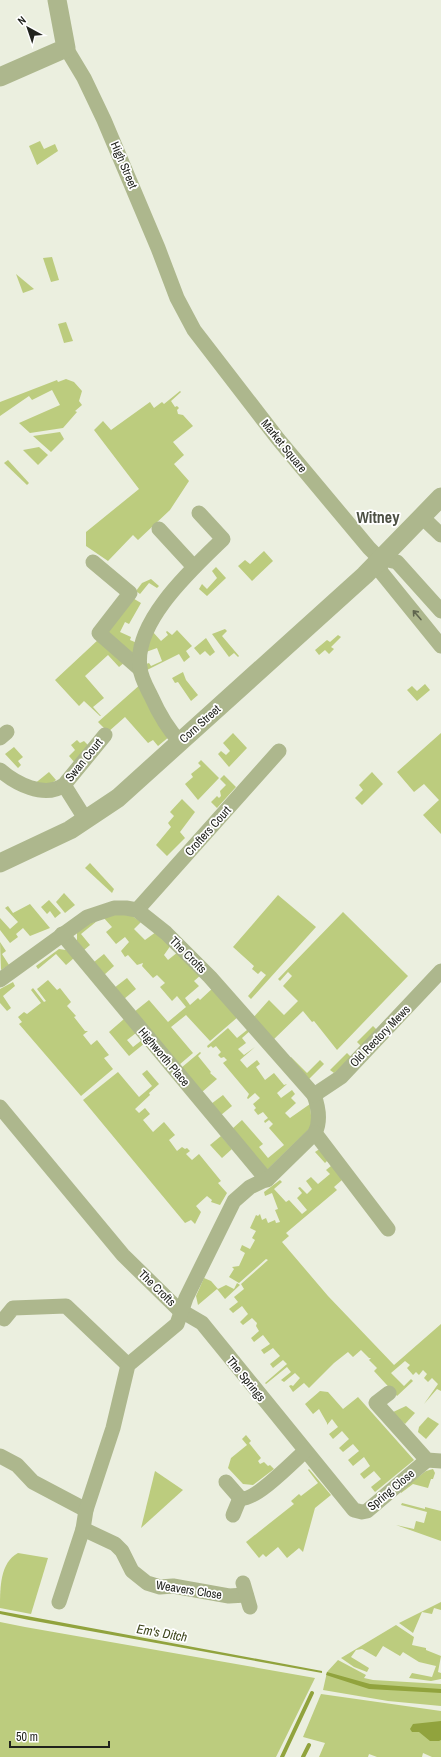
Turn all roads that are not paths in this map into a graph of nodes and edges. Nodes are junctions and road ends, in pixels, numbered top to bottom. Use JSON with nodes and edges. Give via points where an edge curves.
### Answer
{"nodes":[{"id":1,"x":57,"y":0,"type":"edge"},
{"id":2,"x":66,"y":48,"type":"junction"},
{"id":3,"x":0,"y":77,"type":"edge"},
{"id":4,"x":194,"y":330,"type":"joint"},
{"id":5,"x":441,"y":497,"type":"edge"},
{"id":6,"x":199,"y":513,"type":"dead end"},
{"id":7,"x":421,"y":516,"type":"junction"},
{"id":8,"x":159,"y":529,"type":"dead end"},
{"id":9,"x":441,"y":535,"type":"edge"},
{"id":10,"x":380,"y":558,"type":"junction"},
{"id":11,"x":93,"y":562,"type":"dead end"},
{"id":12,"x":194,"y":567,"type":"junction"},
{"id":13,"x":441,"y":611,"type":"edge"},
{"id":14,"x":441,"y":646,"type":"edge"},
{"id":15,"x":140,"y":669,"type":"junction"},
{"id":16,"x":105,"y":735,"type":"dead end"},
{"id":17,"x":180,"y":742,"type":"junction"},
{"id":18,"x":279,"y":751,"type":"dead end"},
{"id":19,"x":0,"y":770,"type":"edge"},
{"id":20,"x":64,"y":785,"type":"junction"},
{"id":21,"x":86,"y":820,"type":"junction"},
{"id":22,"x":0,"y":863,"type":"edge"},
{"id":23,"x":137,"y":910,"type":"junction"},
{"id":24,"x":62,"y":934,"type":"junction"},
{"id":25,"x":441,"y":971,"type":"edge"},
{"id":26,"x":0,"y":980,"type":"edge"},
{"id":27,"x":314,"y":1095,"type":"junction"},
{"id":28,"x":2,"y":1115,"type":"edge"},
{"id":29,"x":315,"y":1132,"type":"junction"},
{"id":30,"x":267,"y":1180,"type":"junction"},
{"id":31,"x":388,"y":1228,"type":"dead end"},
{"id":32,"x":182,"y":1311,"type":"junction"},
{"id":33,"x":4,"y":1319,"type":"dead end"},
{"id":34,"x":128,"y":1365,"type":"junction"},
{"id":35,"x":389,"y":1393,"type":"dead end"},
{"id":36,"x":305,"y":1451,"type":"junction"},
{"id":37,"x":0,"y":1456,"type":"edge"},
{"id":38,"x":434,"y":1460,"type":"edge"},
{"id":39,"x":226,"y":1482,"type":"dead end"},
{"id":40,"x":240,"y":1498,"type":"junction"},
{"id":41,"x":86,"y":1510,"type":"junction"},
{"id":42,"x":354,"y":1510,"type":"joint"},
{"id":43,"x":233,"y":1515,"type":"dead end"},
{"id":44,"x":83,"y":1529,"type":"junction"},
{"id":45,"x":246,"y":1595,"type":"dead end"},
{"id":46,"x":59,"y":1602,"type":"dead end"}],
"edges":[{"from":1,"to":2,"type":"street","name":"High Street"},
{"from":2,"to":3,"type":"street"},
{"from":2,"to":4,"type":"street","name":"High Street","via":[[104,120],[177,298]]},
{"from":4,"to":10,"type":"street","name":"Market Square","via":[[290,454]]},
{"from":5,"to":7,"type":"street","name":"Corn Street"},
{"from":6,"to":12,"type":"street","via":[[223,539]]},
{"from":7,"to":9,"type":"street"},
{"from":7,"to":10,"type":"street","name":"Corn Street"},
{"from":8,"to":12,"type":"street"},
{"from":10,"to":13,"type":"street","name":"Market Square","via":[[397,562]]},
{"from":14,"to":10,"type":"street","one_way":true,"via":[[381,572]]},
{"from":10,"to":17,"type":"street","name":"Corn Street","via":[[365,575]]},
{"from":11,"to":15,"type":"street","via":[[130,593],[99,633]]},
{"from":12,"to":15,"type":"street","via":[[151,621],[142,646]]},
{"from":15,"to":17,"type":"street","via":[[160,718]]},
{"from":16,"to":20,"type":"street","name":"Swan Court"},
{"from":17,"to":21,"type":"street","name":"Corn Street","via":[[118,798]]},
{"from":18,"to":23,"type":"street","name":"Crofters Court"},
{"from":19,"to":20,"type":"street","name":"Swan Court","via":[[15,782],[32,789],[55,789]]},
{"from":20,"to":21,"type":"street","name":"Swan Court"},
{"from":21,"to":22,"type":"street","name":"Corn Street"},
{"from":23,"to":24,"type":"street","via":[[105,910],[87,917]]},
{"from":23,"to":27,"type":"street","name":"The Crofts","via":[[166,933],[210,977]]},
{"from":24,"to":26,"type":"street"},
{"from":24,"to":30,"type":"street","name":"Highworth Place"},
{"from":25,"to":27,"type":"street","name":"Old Rectory Mews","via":[[341,1076]]},
{"from":27,"to":29,"type":"street","name":"The Crofts","via":[[318,1112]]},
{"from":28,"to":32,"type":"street","name":"The Crofts","via":[[123,1255]]},
{"from":29,"to":30,"type":"street","name":"The Crofts"},
{"from":29,"to":31,"type":"street"},
{"from":30,"to":32,"type":"street","name":"The Crofts","via":[[250,1187],[233,1204],[188,1293]]},
{"from":32,"to":34,"type":"street","via":[[175,1326]]},
{"from":32,"to":36,"type":"street","name":"The Springs","via":[[202,1323]]},
{"from":33,"to":34,"type":"street","via":[[13,1308],[66,1306]]},
{"from":34,"to":41,"type":"street","via":[[113,1428]]},
{"from":35,"to":38,"type":"street","name":"Spring Close","via":[[376,1403]]},
{"from":36,"to":40,"type":"street","via":[[256,1493],[245,1499]]},
{"from":36,"to":42,"type":"street","name":"The Springs"},
{"from":37,"to":41,"type":"street","via":[[17,1465],[33,1482]]},
{"from":38,"to":42,"type":"street","name":"Spring Close","via":[[367,1511]]},
{"from":39,"to":40,"type":"street"},
{"from":40,"to":43,"type":"street"},
{"from":41,"to":44,"type":"street"},
{"from":44,"to":45,"type":"street","name":"Weavers Close","via":[[115,1544],[122,1551],[132,1571],[148,1583],[160,1587],[173,1586],[228,1596]]},
{"from":44,"to":46,"type":"street"}]}
